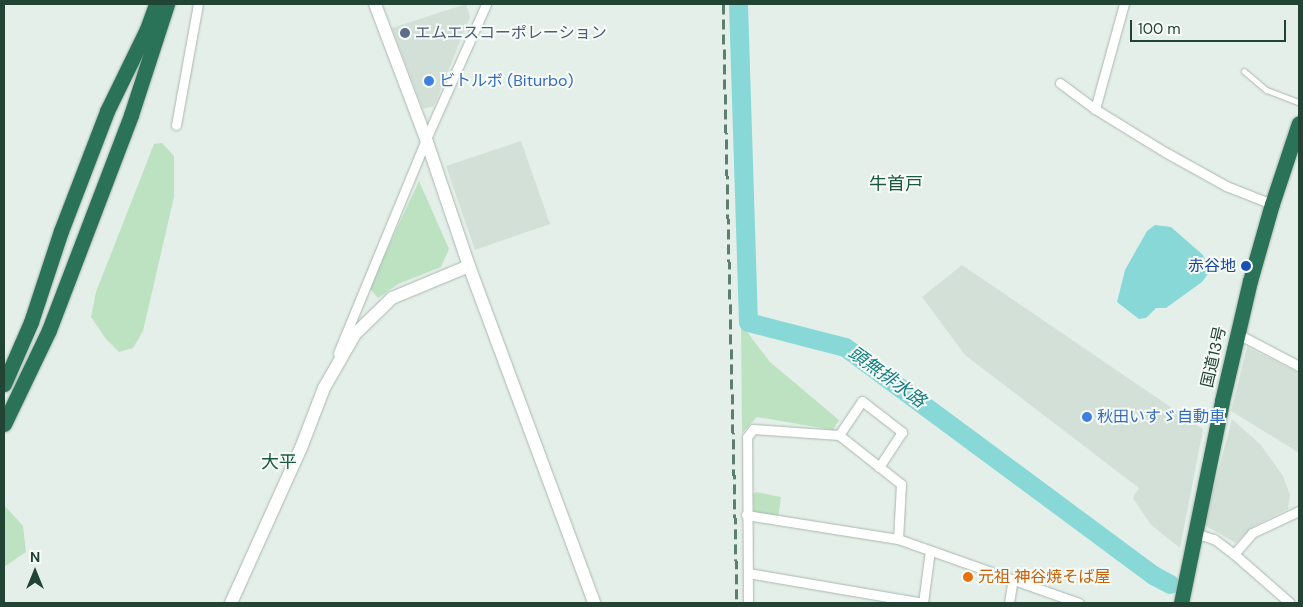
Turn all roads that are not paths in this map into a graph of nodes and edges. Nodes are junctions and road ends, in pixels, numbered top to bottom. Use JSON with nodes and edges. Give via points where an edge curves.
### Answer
{"nodes":[{"id":1,"x":156,"y":4,"type":"edge"},
{"id":2,"x":167,"y":4,"type":"edge"},
{"id":3,"x":198,"y":4,"type":"edge"},
{"id":4,"x":375,"y":4,"type":"edge"},
{"id":5,"x":486,"y":4,"type":"edge"},
{"id":6,"x":1124,"y":4,"type":"edge"},
{"id":7,"x":1244,"y":71,"type":"dead end"},
{"id":8,"x":1060,"y":83,"type":"dead end"},
{"id":9,"x":1299,"y":102,"type":"edge"},
{"id":10,"x":1095,"y":109,"type":"junction"},
{"id":11,"x":1299,"y":123,"type":"edge"},
{"id":12,"x":176,"y":125,"type":"dead end"},
{"id":13,"x":426,"y":139,"type":"junction"},
{"id":14,"x":1272,"y":204,"type":"junction"},
{"id":15,"x":468,"y":266,"type":"junction"},
{"id":16,"x":1238,"y":334,"type":"junction"},
{"id":17,"x":1299,"y":366,"type":"edge"},
{"id":18,"x":5,"y":382,"type":"edge"},
{"id":19,"x":324,"y":388,"type":"junction"},
{"id":20,"x":4,"y":424,"type":"edge"},
{"id":21,"x":839,"y":435,"type":"junction"},
{"id":22,"x":879,"y":467,"type":"junction"},
{"id":23,"x":1299,"y":511,"type":"edge"},
{"id":24,"x":746,"y":515,"type":"junction"},
{"id":25,"x":1195,"y":533,"type":"junction"},
{"id":26,"x":898,"y":539,"type":"junction"},
{"id":27,"x":930,"y":550,"type":"junction"},
{"id":28,"x":1234,"y":554,"type":"junction"},
{"id":29,"x":748,"y":573,"type":"junction"},
{"id":30,"x":1013,"y":579,"type":"junction"},
{"id":31,"x":232,"y":603,"type":"edge"},
{"id":32,"x":594,"y":603,"type":"edge"},
{"id":33,"x":748,"y":603,"type":"edge"},
{"id":34,"x":1009,"y":603,"type":"edge"},
{"id":35,"x":1080,"y":603,"type":"edge"},
{"id":36,"x":1181,"y":603,"type":"edge"},
{"id":37,"x":1290,"y":603,"type":"edge"}],
"edges":[{"from":1,"to":18,"type":"highway","via":[[107,111],[61,231],[31,322]]},
{"from":2,"to":20,"type":"highway","via":[[131,115],[49,330]]},
{"from":3,"to":12,"type":"street"},
{"from":4,"to":13,"type":"street"},
{"from":5,"to":13,"type":"street"},
{"from":6,"to":10,"type":"street"},
{"from":7,"to":9,"type":"lane","via":[[1268,90]]},
{"from":8,"to":10,"type":"street"},
{"from":10,"to":14,"type":"street","via":[[1226,186]]},
{"from":11,"to":14,"type":"highway","name":"国道13号"},
{"from":13,"to":15,"type":"street"},
{"from":13,"to":19,"type":"street"},
{"from":14,"to":16,"type":"highway","name":"国道13号"},
{"from":15,"to":19,"type":"street","via":[[392,298],[355,334]]},
{"from":15,"to":32,"type":"street"},
{"from":16,"to":17,"type":"street"},
{"from":16,"to":25,"type":"highway","name":"国道13号"},
{"from":19,"to":31,"type":"street"},
{"from":21,"to":22,"type":"street"},
{"from":21,"to":22,"type":"street","via":[[862,401],[902,432]]},
{"from":21,"to":24,"type":"street","via":[[753,429],[747,437]]},
{"from":22,"to":26,"type":"street","via":[[901,484]]},
{"from":23,"to":28,"type":"street","via":[[1252,533]]},
{"from":24,"to":26,"type":"street"},
{"from":24,"to":29,"type":"street"},
{"from":25,"to":28,"type":"street","via":[[1214,539]]},
{"from":25,"to":36,"type":"highway","name":"国道13号"},
{"from":26,"to":27,"type":"street"},
{"from":27,"to":29,"type":"street","via":[[923,603]]},
{"from":27,"to":30,"type":"street"},
{"from":28,"to":37,"type":"street"},
{"from":29,"to":33,"type":"street"},
{"from":30,"to":34,"type":"street"},
{"from":30,"to":35,"type":"street"}]}
